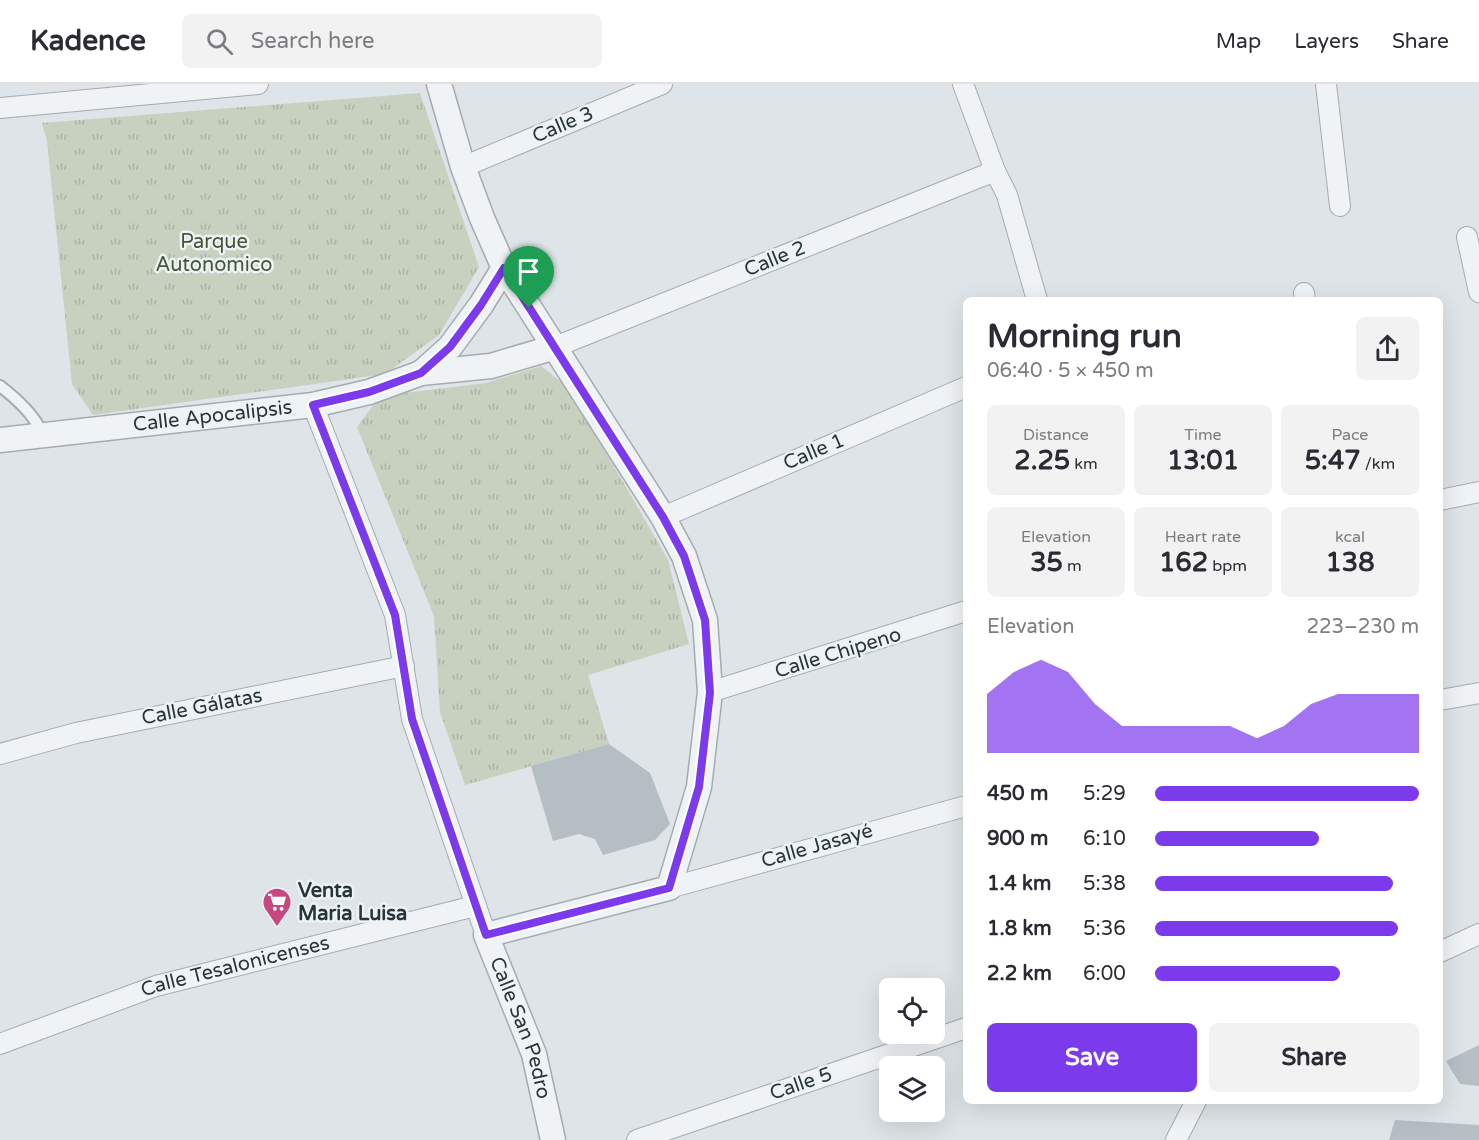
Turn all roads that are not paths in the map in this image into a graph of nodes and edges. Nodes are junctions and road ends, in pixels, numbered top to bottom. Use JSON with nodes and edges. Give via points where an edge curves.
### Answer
{"nodes":[{"id":1,"x":258,"y":84,"type":"edge"},
{"id":2,"x":439,"y":84,"type":"edge"},
{"id":3,"x":662,"y":84,"type":"edge"},
{"id":4,"x":963,"y":84,"type":"edge"},
{"id":5,"x":1326,"y":84,"type":"edge"},
{"id":6,"x":0,"y":108,"type":"edge"},
{"id":7,"x":464,"y":166,"type":"junction"},
{"id":8,"x":995,"y":171,"type":"junction"},
{"id":9,"x":1340,"y":206,"type":"dead end"},
{"id":10,"x":1467,"y":237,"type":"dead end"},
{"id":11,"x":504,"y":268,"type":"junction"},
{"id":12,"x":1479,"y":292,"type":"edge"},
{"id":13,"x":1036,"y":297,"type":"edge"},
{"id":14,"x":555,"y":347,"type":"junction"},
{"id":15,"x":421,"y":373,"type":"junction"},
{"id":16,"x":0,"y":386,"type":"edge"},
{"id":17,"x":963,"y":388,"type":"edge"},
{"id":18,"x":313,"y":405,"type":"junction"},
{"id":19,"x":43,"y":435,"type":"junction"},
{"id":20,"x":0,"y":440,"type":"edge"},
{"id":21,"x":1479,"y":492,"type":"edge"},
{"id":22,"x":1443,"y":499,"type":"edge"},
{"id":23,"x":663,"y":517,"type":"junction"},
{"id":24,"x":963,"y":612,"type":"edge"},
{"id":25,"x":404,"y":666,"type":"junction"},
{"id":26,"x":710,"y":693,"type":"junction"},
{"id":27,"x":1479,"y":693,"type":"edge"},
{"id":28,"x":1443,"y":699,"type":"edge"},
{"id":29,"x":0,"y":754,"type":"edge"},
{"id":30,"x":963,"y":807,"type":"edge"},
{"id":31,"x":669,"y":888,"type":"junction"},
{"id":32,"x":475,"y":906,"type":"junction"},
{"id":33,"x":1479,"y":934,"type":"edge"},
{"id":34,"x":486,"y":935,"type":"junction"},
{"id":35,"x":1443,"y":951,"type":"edge"},
{"id":36,"x":963,"y":1029,"type":"edge"},
{"id":37,"x":0,"y":1044,"type":"edge"},
{"id":38,"x":1194,"y":1104,"type":"edge"},
{"id":39,"x":553,"y":1140,"type":"edge"},
{"id":40,"x":637,"y":1140,"type":"edge"},
{"id":41,"x":1176,"y":1140,"type":"edge"}],
"edges":[{"from":1,"to":6,"type":"street"},
{"from":2,"to":7,"type":"street"},
{"from":3,"to":7,"type":"street","name":"Calle 3"},
{"from":4,"to":8,"type":"street"},
{"from":5,"to":9,"type":"street"},
{"from":7,"to":11,"type":"street"},
{"from":8,"to":13,"type":"street","via":[[1007,195]]},
{"from":8,"to":14,"type":"street","name":"Calle 2"},
{"from":10,"to":12,"type":"street"},
{"from":11,"to":14,"type":"street"},
{"from":11,"to":15,"type":"street","name":"Calle Apocalipsis","via":[[450,347]]},
{"from":14,"to":15,"type":"street","name":"Calle Apocalipsis","via":[[491,366]]},
{"from":14,"to":23,"type":"street"},
{"from":15,"to":18,"type":"street","name":"Calle Apocalipsis","via":[[369,392]]},
{"from":16,"to":19,"type":"lane","via":[[21,403]]},
{"from":17,"to":23,"type":"street","name":"Calle 1"},
{"from":18,"to":19,"type":"street","name":"Calle Apocalipsis"},
{"from":18,"to":25,"type":"street","name":"Calle San Pedro","via":[[395,615]]},
{"from":19,"to":20,"type":"street","name":"Calle Apocalipsis"},
{"from":21,"to":22,"type":"street"},
{"from":23,"to":26,"type":"street","via":[[684,556],[705,620]]},
{"from":24,"to":26,"type":"street","name":"Calle Chipeno"},
{"from":25,"to":29,"type":"street","name":"Calle Gálatas","via":[[76,733]]},
{"from":25,"to":32,"type":"street","name":"Calle San Pedro","via":[[412,719]]},
{"from":26,"to":31,"type":"street","via":[[699,787]]},
{"from":27,"to":28,"type":"street"},
{"from":30,"to":31,"type":"street","name":"Calle Jasayé"},
{"from":31,"to":34,"type":"street"},
{"from":32,"to":34,"type":"street","name":"Calle San Pedro"},
{"from":32,"to":37,"type":"street","name":"Calle Tesalonicenses","via":[[156,986]]},
{"from":33,"to":35,"type":"street"},
{"from":34,"to":39,"type":"street","name":"Calle San Pedro","via":[[534,1054]]},
{"from":36,"to":40,"type":"street","name":"Calle 5"},
{"from":38,"to":41,"type":"street"}]}
